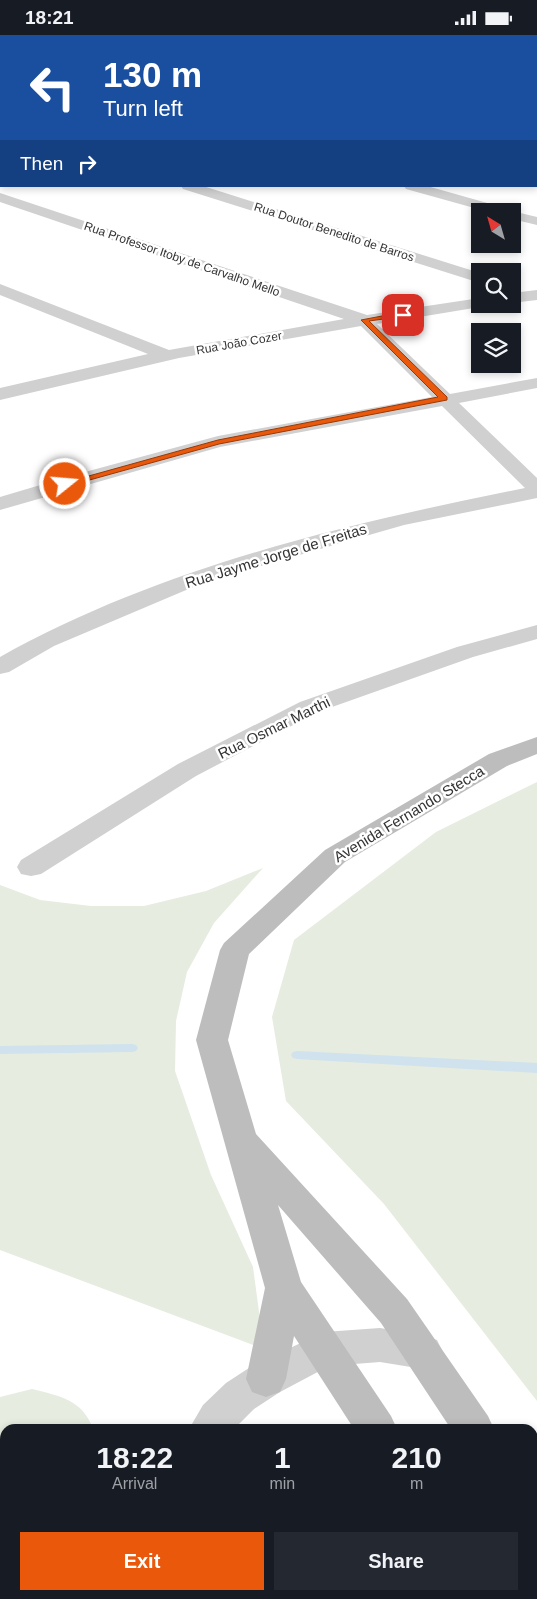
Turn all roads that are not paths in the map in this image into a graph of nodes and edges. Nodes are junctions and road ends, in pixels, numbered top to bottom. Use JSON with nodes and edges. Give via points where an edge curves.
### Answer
{"nodes":[{"id":1,"x":191,"y":187,"type":"edge"},
{"id":2,"x":415,"y":187,"type":"edge"},
{"id":3,"x":0,"y":197,"type":"edge"},
{"id":4,"x":472,"y":203,"type":"edge"},
{"id":5,"x":521,"y":217,"type":"edge"},
{"id":6,"x":537,"y":221,"type":"edge"},
{"id":7,"x":471,"y":276,"type":"edge"},
{"id":8,"x":0,"y":289,"type":"edge"},
{"id":9,"x":521,"y":291,"type":"edge"},
{"id":10,"x":537,"y":295,"type":"edge"},
{"id":11,"x":521,"y":298,"type":"edge"},
{"id":12,"x":25,"y":299,"type":"junction"},
{"id":13,"x":471,"y":304,"type":"edge"},
{"id":14,"x":0,"y":306,"type":"edge"},
{"id":15,"x":364,"y":320,"type":"junction"},
{"id":16,"x":169,"y":356,"type":"junction"},
{"id":17,"x":537,"y":383,"type":"edge"},
{"id":18,"x":0,"y":394,"type":"edge"},
{"id":19,"x":444,"y":399,"type":"junction"},
{"id":20,"x":537,"y":491,"type":"edge"},
{"id":21,"x":0,"y":504,"type":"edge"},
{"id":22,"x":537,"y":632,"type":"edge"},
{"id":23,"x":0,"y":667,"type":"edge"},
{"id":24,"x":537,"y":745,"type":"edge"},
{"id":25,"x":31,"y":867,"type":"dead end"},
{"id":26,"x":239,"y":1137,"type":"junction"},
{"id":27,"x":284,"y":1288,"type":"junction"},
{"id":28,"x":324,"y":1349,"type":"junction"},
{"id":29,"x":423,"y":1352,"type":"junction"},
{"id":30,"x":266,"y":1379,"type":"junction"},
{"id":31,"x":213,"y":1424,"type":"edge"},
{"id":32,"x":374,"y":1424,"type":"edge"},
{"id":33,"x":470,"y":1424,"type":"edge"}],
"edges":[{"from":1,"to":7,"type":"street","name":"Rua Doutor Benedito de Barros"},
{"from":2,"to":4,"type":"street"},
{"from":3,"to":15,"type":"street","name":"Rua Professor Itoby de Carvalho Mello"},
{"from":5,"to":6,"type":"street"},
{"from":8,"to":12,"type":"street"},
{"from":9,"to":10,"type":"street"},
{"from":10,"to":11,"type":"street"},
{"from":12,"to":14,"type":"street"},
{"from":12,"to":16,"type":"street"},
{"from":13,"to":15,"type":"street","name":"Rua João Cozer"},
{"from":15,"to":16,"type":"street","name":"Rua João Cozer"},
{"from":15,"to":19,"type":"street"},
{"from":16,"to":18,"type":"street","name":"Rua João Cozer"},
{"from":17,"to":19,"type":"street"},
{"from":19,"to":20,"type":"street"},
{"from":19,"to":21,"type":"street","via":[[218,442]]},
{"from":20,"to":23,"type":"street","name":"Rua Jayme Jorge de Freitas","via":[[402,519],[197,577],[46,641]]},
{"from":22,"to":25,"type":"street","name":"Rua Osmar Marthi","via":[[465,651],[309,707],[187,770]]},
{"from":24,"to":26,"type":"street","name":"Avenida Fernando Stecca","via":[[498,760],[334,856],[235,949],[212,1040]]},
{"from":26,"to":27,"type":"street","name":"Avenida Fernando Stecca"},
{"from":26,"to":29,"type":"street","via":[[394,1311]]},
{"from":27,"to":28,"type":"street"},
{"from":27,"to":30,"type":"street"},
{"from":28,"to":29,"type":"street","via":[[380,1345]]},
{"from":28,"to":30,"type":"street"},
{"from":28,"to":32,"type":"street"},
{"from":29,"to":33,"type":"street"},
{"from":30,"to":31,"type":"street","via":[[240,1396]]}]}
